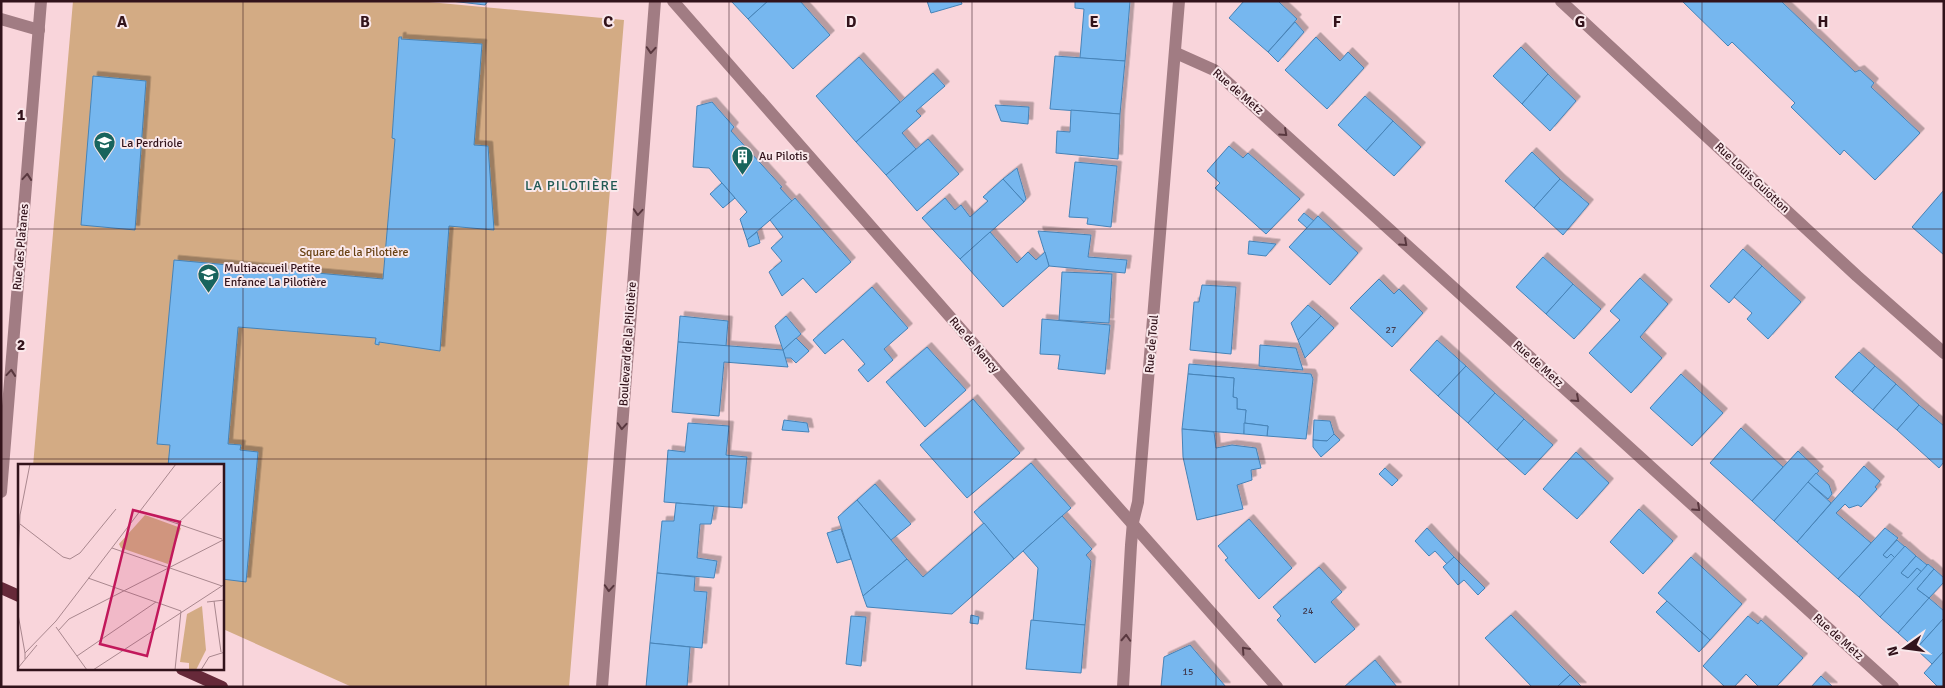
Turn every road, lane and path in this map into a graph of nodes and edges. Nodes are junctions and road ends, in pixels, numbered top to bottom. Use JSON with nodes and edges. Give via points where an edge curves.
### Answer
{"nodes":[{"id":1,"x":41,"y":1,"type":"edge"},
{"id":2,"x":655,"y":1,"type":"edge"},
{"id":3,"x":673,"y":1,"type":"edge"},
{"id":4,"x":1180,"y":1,"type":"edge"},
{"id":5,"x":1562,"y":1,"type":"edge"},
{"id":6,"x":1,"y":19,"type":"edge"},
{"id":7,"x":38,"y":30,"type":"junction"},
{"id":8,"x":1176,"y":53,"type":"junction"},
{"id":9,"x":1944,"y":353,"type":"edge"},
{"id":10,"x":1,"y":492,"type":"edge"},
{"id":11,"x":1133,"y":522,"type":"junction"},
{"id":12,"x":1,"y":588,"type":"edge"},
{"id":13,"x":18,"y":596,"type":"edge"},
{"id":14,"x":184,"y":670,"type":"edge"},
{"id":15,"x":222,"y":687,"type":"edge"},
{"id":16,"x":602,"y":687,"type":"edge"},
{"id":17,"x":1123,"y":687,"type":"edge"},
{"id":18,"x":1277,"y":687,"type":"edge"},
{"id":19,"x":1893,"y":687,"type":"edge"}],
"edges":[{"from":1,"to":7,"type":"street","name":"Rue des Platanes"},
{"from":2,"to":16,"type":"street","name":"Boulevard de la Pilotière","one_way":true},
{"from":3,"to":11,"type":"street","name":"Rue de Nancy","via":[[1058,441]]},
{"from":4,"to":8,"type":"street","name":"Rue de Toul"},
{"from":5,"to":9,"type":"street","name":"Rue Louis Guiotton"},
{"from":6,"to":7,"type":"street"},
{"from":10,"to":7,"type":"street","name":"Rue des Platanes","one_way":true},
{"from":8,"to":11,"type":"street","name":"Rue de Toul","via":[[1138,502]]},
{"from":8,"to":19,"type":"street","name":"Rue de Metz","one_way":true,"via":[[1214,70]]},
{"from":17,"to":11,"type":"street","name":"Rue de Toul","one_way":true},
{"from":18,"to":11,"type":"street","name":"Rue de Nancy","one_way":true},
{"from":12,"to":13,"type":"main road"},
{"from":14,"to":15,"type":"main road"}]}
